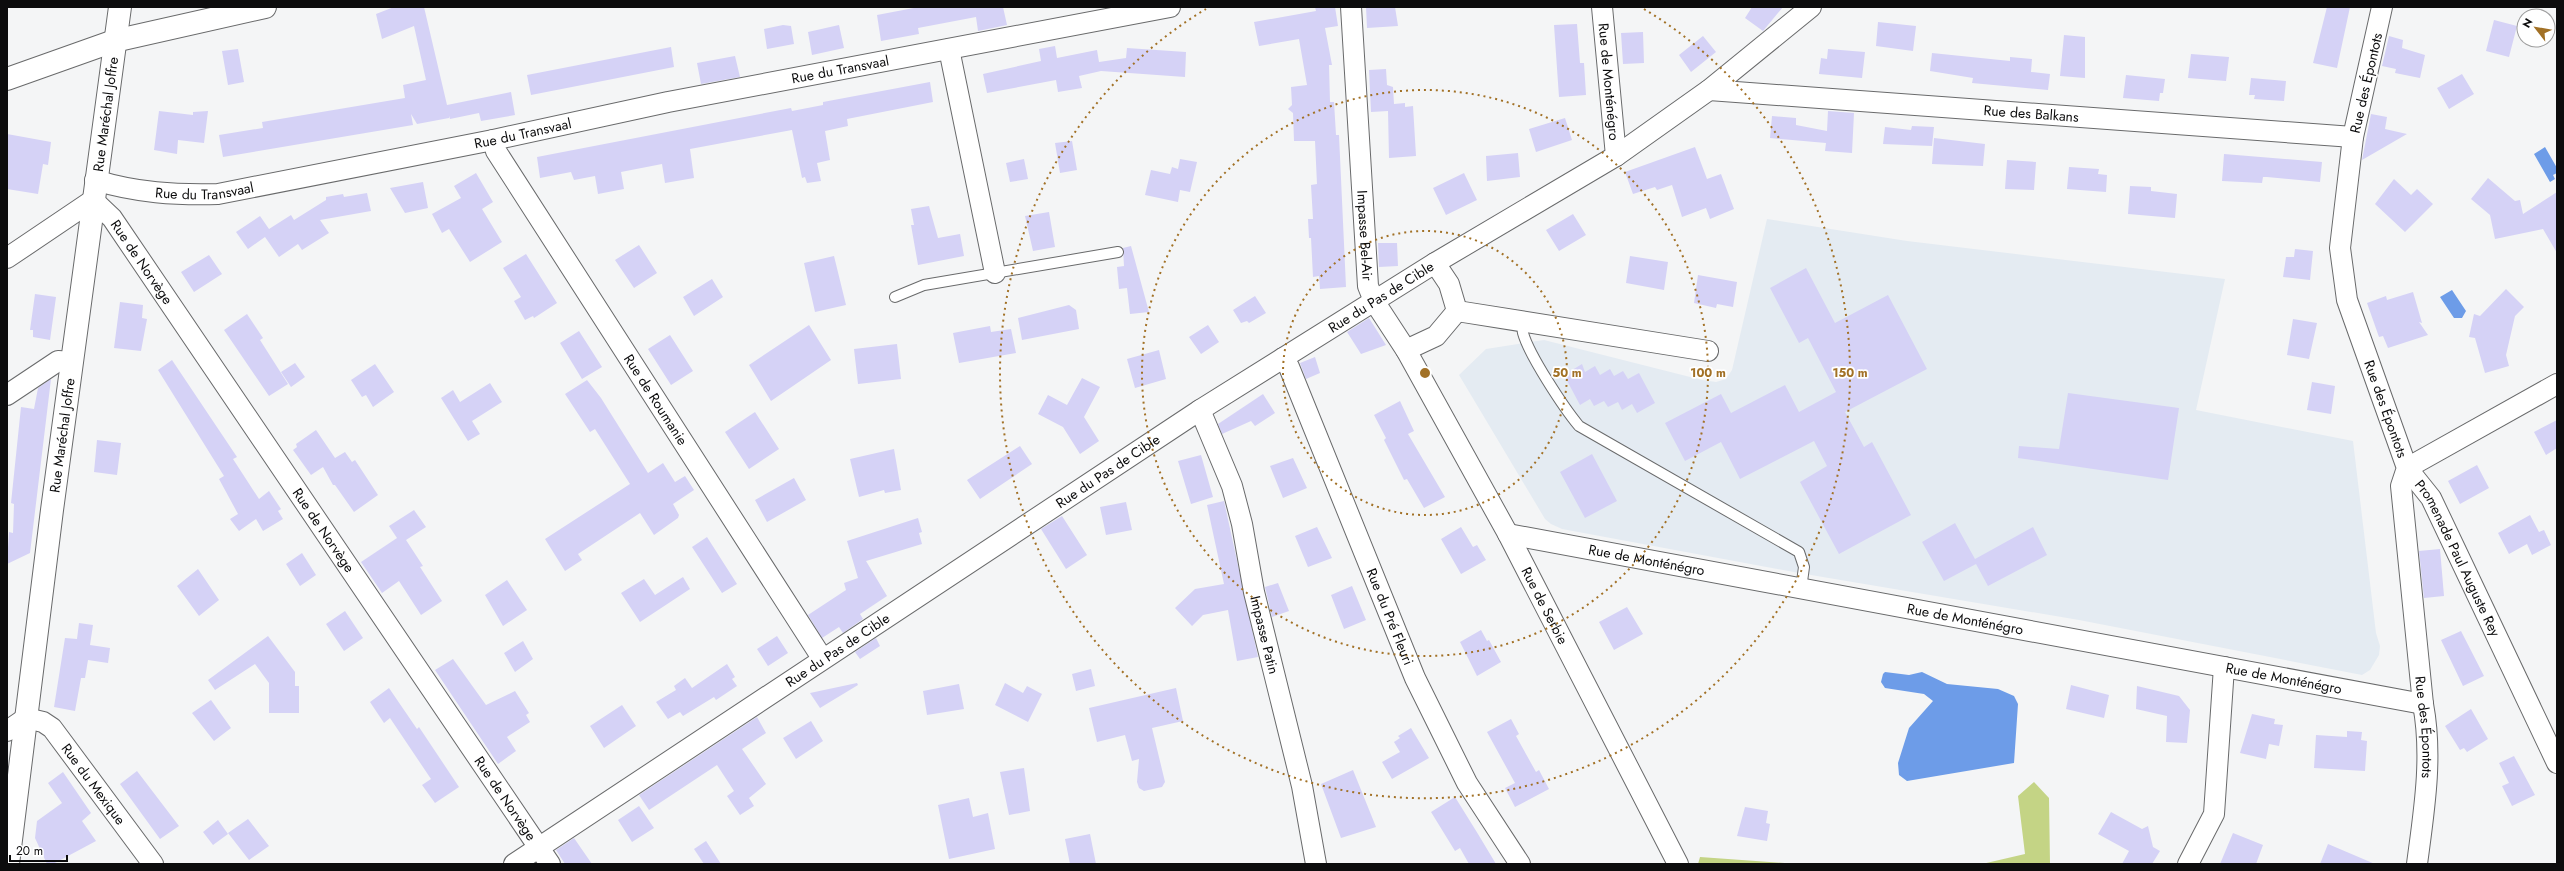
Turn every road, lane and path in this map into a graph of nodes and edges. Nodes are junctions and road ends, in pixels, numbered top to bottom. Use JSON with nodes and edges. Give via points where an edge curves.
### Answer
{"nodes":[{"id":1,"x":120,"y":7,"type":"edge"},
{"id":2,"x":265,"y":7,"type":"edge"},
{"id":3,"x":1170,"y":7,"type":"edge"},
{"id":4,"x":1351,"y":7,"type":"edge"},
{"id":5,"x":1602,"y":7,"type":"edge"},
{"id":6,"x":1811,"y":7,"type":"edge"},
{"id":7,"x":2382,"y":7,"type":"edge"},
{"id":8,"x":114,"y":41,"type":"junction"},
{"id":9,"x":949,"y":48,"type":"junction"},
{"id":10,"x":7,"y":79,"type":"edge"},
{"id":11,"x":1709,"y":90,"type":"junction"},
{"id":12,"x":2353,"y":137,"type":"junction"},
{"id":13,"x":493,"y":140,"type":"junction"},
{"id":14,"x":1616,"y":156,"type":"junction"},
{"id":15,"x":94,"y":190,"type":"junction"},
{"id":16,"x":1118,"y":252,"type":"dead end"},
{"id":17,"x":7,"y":258,"type":"edge"},
{"id":18,"x":1435,"y":263,"type":"junction"},
{"id":19,"x":995,"y":273,"type":"junction"},
{"id":20,"x":895,"y":297,"type":"dead end"},
{"id":21,"x":1374,"y":301,"type":"junction"},
{"id":22,"x":1457,"y":311,"type":"junction"},
{"id":23,"x":1523,"y":321,"type":"junction"},
{"id":24,"x":1406,"y":350,"type":"junction"},
{"id":25,"x":1708,"y":351,"type":"dead end"},
{"id":26,"x":1283,"y":358,"type":"junction"},
{"id":27,"x":72,"y":362,"type":"junction"},
{"id":28,"x":2557,"y":384,"type":"edge"},
{"id":29,"x":7,"y":395,"type":"edge"},
{"id":30,"x":1200,"y":410,"type":"junction"},
{"id":31,"x":2407,"y":468,"type":"junction"},
{"id":32,"x":1508,"y":534,"type":"junction"},
{"id":33,"x":1801,"y":589,"type":"junction"},
{"id":34,"x":822,"y":658,"type":"junction"},
{"id":35,"x":2224,"y":667,"type":"junction"},
{"id":36,"x":2423,"y":704,"type":"junction"},
{"id":37,"x":26,"y":718,"type":"junction"},
{"id":38,"x":7,"y":731,"type":"edge"},
{"id":39,"x":2557,"y":763,"type":"edge"},
{"id":40,"x":539,"y":847,"type":"junction"},
{"id":41,"x":8,"y":864,"type":"edge"},
{"id":42,"x":152,"y":864,"type":"edge"},
{"id":43,"x":514,"y":864,"type":"edge"},
{"id":44,"x":550,"y":864,"type":"edge"},
{"id":45,"x":1316,"y":864,"type":"edge"},
{"id":46,"x":1520,"y":864,"type":"edge"},
{"id":47,"x":1678,"y":864,"type":"edge"},
{"id":48,"x":2188,"y":864,"type":"edge"},
{"id":49,"x":2417,"y":864,"type":"edge"}],
"edges":[{"from":1,"to":8,"type":"main road","name":"Rue Maréchal Joffre"},
{"from":2,"to":8,"type":"main road"},
{"from":3,"to":9,"type":"street","name":"Rue du Transvaal"},
{"from":4,"to":21,"type":"street","name":"Impasse Bel-Air","via":[[1368,286]]},
{"from":5,"to":14,"type":"street","name":"Rue de Monténégro"},
{"from":6,"to":11,"type":"street","name":"Rue du Pas de Cible"},
{"from":7,"to":12,"type":"street","name":"Rue des Épontots"},
{"from":8,"to":10,"type":"main road"},
{"from":8,"to":15,"type":"main road","name":"Rue Maréchal Joffre"},
{"from":9,"to":13,"type":"street","name":"Rue du Transvaal","via":[[668,102]]},
{"from":9,"to":19,"type":"street"},
{"from":11,"to":12,"type":"street","name":"Rue des Balkans"},
{"from":11,"to":14,"type":"street","name":"Rue du Pas de Cible"},
{"from":12,"to":31,"type":"street","name":"Rue des Épontots","via":[[2340,248],[2348,300]]},
{"from":13,"to":15,"type":"street","name":"Rue du Transvaal","via":[[218,194],[171,195]]},
{"from":13,"to":34,"type":"street","name":"Rue de Roumanie","via":[[496,151]]},
{"from":14,"to":18,"type":"street","name":"Rue du Pas de Cible"},
{"from":15,"to":17,"type":"street"},
{"from":15,"to":27,"type":"main road","name":"Rue Maréchal Joffre"},
{"from":15,"to":40,"type":"street","name":"Rue de Norvège"},
{"from":16,"to":19,"type":"lane"},
{"from":18,"to":21,"type":"street","name":"Rue du Pas de Cible"},
{"from":18,"to":22,"type":"street","via":[[1449,284]]},
{"from":19,"to":20,"type":"lane","via":[[924,285]]},
{"from":21,"to":24,"type":"street","name":"Impasse Bel-Air"},
{"from":21,"to":26,"type":"street","name":"Rue du Pas de Cible"},
{"from":22,"to":23,"type":"street"},
{"from":22,"to":24,"type":"street","via":[[1436,336]]},
{"from":23,"to":25,"type":"street"},
{"from":23,"to":33,"type":"lane","via":[[1522,332],[1533,354],[1579,426],[1799,552],[1804,567]]},
{"from":24,"to":32,"type":"street","name":"Rue de Serbie"},
{"from":26,"to":30,"type":"street","name":"Rue du Pas de Cible"},
{"from":26,"to":46,"type":"street","name":"Rue du Pré Fleuri","via":[[1414,678],[1468,783]]},
{"from":27,"to":29,"type":"street","via":[[58,361]]},
{"from":27,"to":37,"type":"main road","name":"Rue Maréchal Joffre"},
{"from":28,"to":31,"type":"street","name":"Promenade Paul Auguste Rey"},
{"from":30,"to":34,"type":"street","name":"Rue du Pas de Cible"},
{"from":30,"to":45,"type":"street","name":"Impasse Patin","via":[[1232,486],[1242,524],[1254,592],[1302,786]]},
{"from":31,"to":36,"type":"street","name":"Rue des Épontots","via":[[2401,486]]},
{"from":31,"to":39,"type":"street","name":"Promenade Paul Auguste Rey","via":[[2431,498]]},
{"from":32,"to":33,"type":"street","name":"Rue de Monténégro"},
{"from":32,"to":47,"type":"street","name":"Rue de Serbie"},
{"from":33,"to":35,"type":"street","name":"Rue de Monténégro"},
{"from":34,"to":40,"type":"street","name":"Rue du Pas de Cible"},
{"from":35,"to":36,"type":"street","name":"Rue de Monténégro"},
{"from":35,"to":48,"type":"street","via":[[2214,814]]},
{"from":36,"to":49,"type":"street","name":"Rue des Épontots","via":[[2428,731],[2426,786]]},
{"from":37,"to":38,"type":"street"},
{"from":37,"to":41,"type":"main road","name":"Rue Maréchal Joffre"},
{"from":37,"to":42,"type":"street","name":"Rue du Mexique","via":[[43,722],[52,728]]},
{"from":40,"to":43,"type":"street","name":"Rue du Pas de Cible"},
{"from":40,"to":44,"type":"street","name":"Rue de Norvège"}]}
